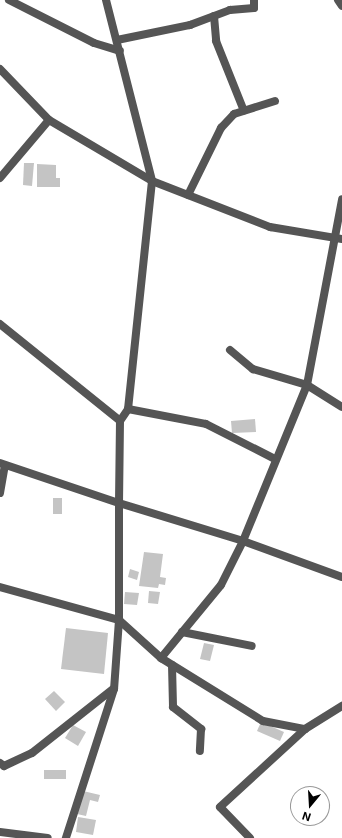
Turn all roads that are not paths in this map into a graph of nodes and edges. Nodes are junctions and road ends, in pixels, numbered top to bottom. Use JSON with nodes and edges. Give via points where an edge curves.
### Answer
{"nodes":[{"id":1,"x":9,"y":0,"type":"edge"},
{"id":2,"x":106,"y":0,"type":"edge"},
{"id":3,"x":254,"y":0,"type":"edge"},
{"id":4,"x":338,"y":0,"type":"edge"},
{"id":5,"x":342,"y":6,"type":"edge"},
{"id":6,"x":214,"y":16,"type":"junction"},
{"id":7,"x":117,"y":40,"type":"junction"},
{"id":8,"x":120,"y":51,"type":"junction"},
{"id":9,"x":0,"y":69,"type":"edge"},
{"id":10,"x":275,"y":101,"type":"dead end"},
{"id":11,"x":244,"y":111,"type":"junction"},
{"id":12,"x":48,"y":120,"type":"junction"},
{"id":13,"x":0,"y":178,"type":"edge"},
{"id":14,"x":152,"y":181,"type":"junction"},
{"id":15,"x":188,"y":195,"type":"junction"},
{"id":16,"x":342,"y":199,"type":"edge"},
{"id":17,"x":338,"y":238,"type":"edge"},
{"id":18,"x":0,"y":324,"type":"edge"},
{"id":19,"x":230,"y":350,"type":"dead end"},
{"id":20,"x":307,"y":385,"type":"junction"},
{"id":21,"x":342,"y":407,"type":"edge"},
{"id":22,"x":128,"y":409,"type":"junction"},
{"id":23,"x":120,"y":421,"type":"junction"},
{"id":24,"x":275,"y":459,"type":"junction"},
{"id":25,"x":3,"y":464,"type":"edge"},
{"id":26,"x":0,"y":493,"type":"edge"},
{"id":27,"x":119,"y":503,"type":"junction"},
{"id":28,"x":243,"y":541,"type":"junction"},
{"id":29,"x":342,"y":577,"type":"edge"},
{"id":30,"x":0,"y":587,"type":"edge"},
{"id":31,"x":119,"y":620,"type":"junction"},
{"id":32,"x":182,"y":632,"type":"junction"},
{"id":33,"x":252,"y":646,"type":"dead end"},
{"id":34,"x":161,"y":658,"type":"junction"},
{"id":35,"x":172,"y":665,"type":"junction"},
{"id":36,"x":114,"y":689,"type":"junction"},
{"id":37,"x":342,"y":706,"type":"edge"},
{"id":38,"x":305,"y":729,"type":"junction"},
{"id":39,"x":200,"y":751,"type":"dead end"},
{"id":40,"x":0,"y":763,"type":"edge"},
{"id":41,"x":0,"y":832,"type":"edge"},
{"id":42,"x":48,"y":838,"type":"edge"},
{"id":43,"x":66,"y":838,"type":"edge"},
{"id":44,"x":250,"y":838,"type":"edge"}],
"edges":[{"from":1,"to":8,"type":"street","via":[[94,43]]},
{"from":2,"to":7,"type":"street"},
{"from":3,"to":6,"type":"street","via":[[254,8],[230,10]]},
{"from":4,"to":5,"type":"street"},
{"from":6,"to":7,"type":"street","via":[[190,25]]},
{"from":6,"to":11,"type":"street","via":[[216,41]]},
{"from":7,"to":8,"type":"street"},
{"from":8,"to":14,"type":"street"},
{"from":9,"to":12,"type":"street"},
{"from":10,"to":11,"type":"street"},
{"from":11,"to":15,"type":"street","via":[[234,114],[221,128]]},
{"from":12,"to":13,"type":"street"},
{"from":12,"to":14,"type":"street"},
{"from":14,"to":15,"type":"street"},
{"from":14,"to":22,"type":"street"},
{"from":15,"to":17,"type":"street","via":[[270,227]]},
{"from":16,"to":17,"type":"street"},
{"from":17,"to":20,"type":"street"},
{"from":18,"to":23,"type":"street"},
{"from":19,"to":20,"type":"street","via":[[253,369]]},
{"from":20,"to":21,"type":"street"},
{"from":20,"to":24,"type":"street"},
{"from":22,"to":23,"type":"street"},
{"from":22,"to":24,"type":"street","via":[[206,424]]},
{"from":23,"to":27,"type":"street"},
{"from":24,"to":28,"type":"street"},
{"from":25,"to":26,"type":"street"},
{"from":25,"to":27,"type":"street"},
{"from":27,"to":28,"type":"street"},
{"from":27,"to":31,"type":"street"},
{"from":28,"to":29,"type":"street"},
{"from":28,"to":32,"type":"street","via":[[221,585]]},
{"from":30,"to":31,"type":"street"},
{"from":31,"to":34,"type":"street"},
{"from":31,"to":36,"type":"street"},
{"from":32,"to":33,"type":"street"},
{"from":32,"to":34,"type":"street"},
{"from":34,"to":35,"type":"street"},
{"from":35,"to":38,"type":"street","via":[[263,720]]},
{"from":35,"to":39,"type":"street","via":[[173,707],[201,729]]},
{"from":36,"to":40,"type":"street","via":[[32,753],[4,766]]},
{"from":36,"to":43,"type":"street"},
{"from":37,"to":38,"type":"street"},
{"from":38,"to":44,"type":"street","via":[[220,808]]},
{"from":41,"to":42,"type":"street"}]}
